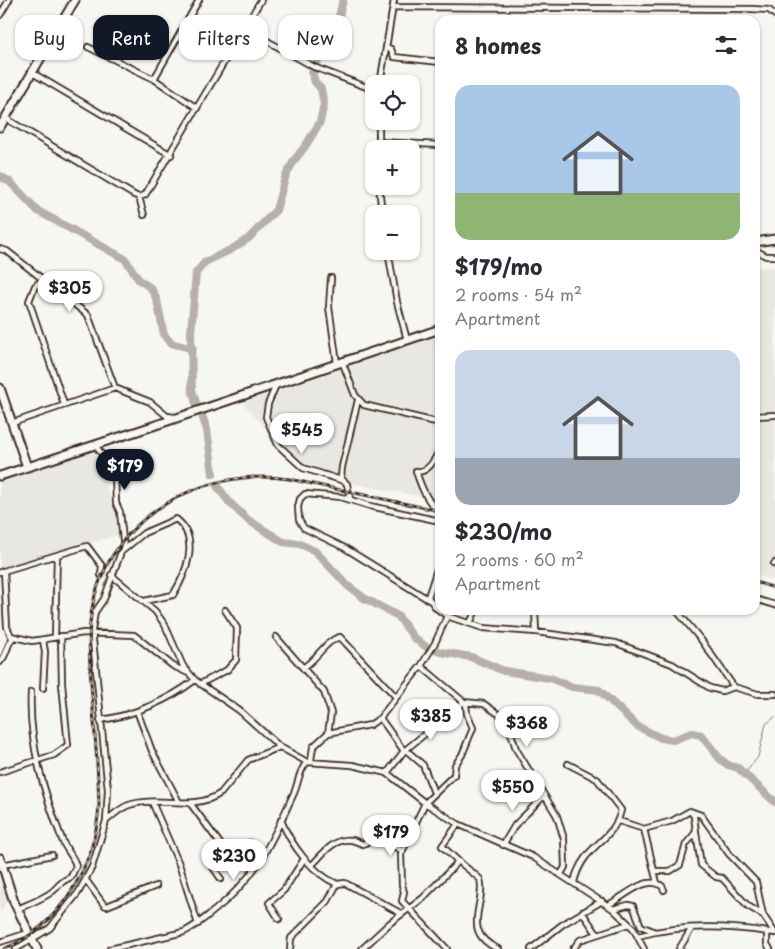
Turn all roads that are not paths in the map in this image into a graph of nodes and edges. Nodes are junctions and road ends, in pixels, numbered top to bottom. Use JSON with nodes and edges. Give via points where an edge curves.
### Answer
{"nodes":[{"id":1,"x":9,"y":0,"type":"edge"},
{"id":2,"x":74,"y":0,"type":"edge"},
{"id":3,"x":199,"y":0,"type":"edge"},
{"id":4,"x":261,"y":0,"type":"edge"},
{"id":5,"x":394,"y":0,"type":"edge"},
{"id":6,"x":393,"y":7,"type":"junction"},
{"id":7,"x":775,"y":14,"type":"edge"},
{"id":8,"x":0,"y":15,"type":"edge"},
{"id":9,"x":252,"y":15,"type":"edge"},
{"id":10,"x":268,"y":41,"type":"edge"},
{"id":11,"x":386,"y":46,"type":"junction"},
{"id":12,"x":88,"y":47,"type":"dead end"},
{"id":13,"x":225,"y":60,"type":"edge"},
{"id":14,"x":435,"y":62,"type":"edge"},
{"id":15,"x":31,"y":72,"type":"junction"},
{"id":16,"x":381,"y":75,"type":"edge"},
{"id":17,"x":154,"y":79,"type":"junction"},
{"id":18,"x":365,"y":87,"type":"edge"},
{"id":19,"x":197,"y":108,"type":"junction"},
{"id":20,"x":5,"y":118,"type":"junction"},
{"id":21,"x":0,"y":127,"type":"edge"},
{"id":22,"x":420,"y":144,"type":"edge"},
{"id":23,"x":435,"y":145,"type":"edge"},
{"id":24,"x":171,"y":155,"type":"junction"},
{"id":25,"x":140,"y":197,"type":"junction"},
{"id":26,"x":144,"y":215,"type":"dead end"},
{"id":27,"x":775,"y":239,"type":"edge"},
{"id":28,"x":760,"y":241,"type":"edge"},
{"id":29,"x":0,"y":249,"type":"edge"},
{"id":30,"x":760,"y":253,"type":"edge"},
{"id":31,"x":775,"y":256,"type":"edge"},
{"id":32,"x":390,"y":260,"type":"edge"},
{"id":33,"x":331,"y":278,"type":"dead end"},
{"id":34,"x":42,"y":280,"type":"junction"},
{"id":35,"x":435,"y":331,"type":"edge"},
{"id":36,"x":407,"y":340,"type":"junction"},
{"id":37,"x":340,"y":362,"type":"junction"},
{"id":38,"x":276,"y":383,"type":"junction"},
{"id":39,"x":0,"y":388,"type":"edge"},
{"id":40,"x":115,"y":388,"type":"junction"},
{"id":41,"x":358,"y":400,"type":"junction"},
{"id":42,"x":64,"y":404,"type":"junction"},
{"id":43,"x":775,"y":415,"type":"edge"},
{"id":44,"x":760,"y":416,"type":"edge"},
{"id":45,"x":178,"y":418,"type":"junction"},
{"id":46,"x":435,"y":422,"type":"edge"},
{"id":47,"x":12,"y":423,"type":"junction"},
{"id":48,"x":95,"y":445,"type":"junction"},
{"id":49,"x":435,"y":457,"type":"edge"},
{"id":50,"x":27,"y":467,"type":"junction"},
{"id":51,"x":0,"y":476,"type":"edge"},
{"id":52,"x":341,"y":478,"type":"junction"},
{"id":53,"x":350,"y":499,"type":"junction"},
{"id":54,"x":435,"y":508,"type":"edge"},
{"id":55,"x":435,"y":520,"type":"edge"},
{"id":56,"x":124,"y":549,"type":"junction"},
{"id":57,"x":57,"y":555,"type":"junction"},
{"id":58,"x":2,"y":572,"type":"edge"},
{"id":59,"x":435,"y":573,"type":"edge"},
{"id":60,"x":101,"y":575,"type":"dead end"},
{"id":61,"x":111,"y":575,"type":"junction"},
{"id":62,"x":429,"y":600,"type":"junction"},
{"id":63,"x":760,"y":600,"type":"edge"},
{"id":64,"x":144,"y":601,"type":"junction"},
{"id":65,"x":775,"y":604,"type":"edge"},
{"id":66,"x":435,"y":605,"type":"edge"},
{"id":67,"x":225,"y":610,"type":"dead end"},
{"id":68,"x":474,"y":615,"type":"edge"},
{"id":69,"x":535,"y":615,"type":"edge"},
{"id":70,"x":680,"y":615,"type":"edge"},
{"id":71,"x":447,"y":616,"type":"joint"},
{"id":72,"x":470,"y":623,"type":"junction"},
{"id":73,"x":536,"y":632,"type":"junction"},
{"id":74,"x":93,"y":634,"type":"junction"},
{"id":75,"x":61,"y":636,"type":"junction"},
{"id":76,"x":276,"y":637,"type":"dead end"},
{"id":77,"x":13,"y":638,"type":"junction"},
{"id":78,"x":55,"y":638,"type":"junction"},
{"id":79,"x":44,"y":640,"type":"junction"},
{"id":80,"x":0,"y":662,"type":"edge"},
{"id":81,"x":421,"y":666,"type":"junction"},
{"id":82,"x":304,"y":667,"type":"junction"},
{"id":83,"x":188,"y":673,"type":"junction"},
{"id":84,"x":195,"y":680,"type":"junction"},
{"id":85,"x":200,"y":684,"type":"junction"},
{"id":86,"x":734,"y":687,"type":"junction"},
{"id":87,"x":42,"y":688,"type":"dead end"},
{"id":88,"x":32,"y":692,"type":"dead end"},
{"id":89,"x":775,"y":694,"type":"edge"},
{"id":90,"x":396,"y":697,"type":"junction"},
{"id":91,"x":465,"y":703,"type":"junction"},
{"id":92,"x":137,"y":711,"type":"junction"},
{"id":93,"x":380,"y":718,"type":"junction"},
{"id":94,"x":100,"y":720,"type":"junction"},
{"id":95,"x":328,"y":733,"type":"junction"},
{"id":96,"x":280,"y":747,"type":"junction"},
{"id":97,"x":405,"y":750,"type":"junction"},
{"id":98,"x":38,"y":760,"type":"junction"},
{"id":99,"x":309,"y":761,"type":"junction"},
{"id":100,"x":568,"y":764,"type":"dead end"},
{"id":101,"x":0,"y":772,"type":"edge"},
{"id":102,"x":387,"y":773,"type":"junction"},
{"id":103,"x":434,"y":793,"type":"junction"},
{"id":104,"x":544,"y":796,"type":"junction"},
{"id":105,"x":152,"y":802,"type":"junction"},
{"id":106,"x":179,"y":802,"type":"junction"},
{"id":107,"x":190,"y":803,"type":"junction"},
{"id":108,"x":425,"y":803,"type":"junction"},
{"id":109,"x":690,"y":811,"type":"junction"},
{"id":110,"x":281,"y":820,"type":"junction"},
{"id":111,"x":106,"y":821,"type":"junction"},
{"id":112,"x":618,"y":821,"type":"junction"},
{"id":113,"x":458,"y":824,"type":"junction"},
{"id":114,"x":644,"y":829,"type":"junction"},
{"id":115,"x":696,"y":832,"type":"junction"},
{"id":116,"x":250,"y":843,"type":"dead end"},
{"id":117,"x":503,"y":845,"type":"junction"},
{"id":118,"x":403,"y":851,"type":"junction"},
{"id":119,"x":52,"y":855,"type":"dead end"},
{"id":120,"x":206,"y":857,"type":"dead end"},
{"id":121,"x":230,"y":857,"type":"junction"},
{"id":122,"x":304,"y":859,"type":"junction"},
{"id":123,"x":457,"y":860,"type":"junction"},
{"id":124,"x":1,"y":861,"type":"edge"},
{"id":125,"x":312,"y":865,"type":"junction"},
{"id":126,"x":216,"y":869,"type":"junction"},
{"id":127,"x":655,"y":871,"type":"junction"},
{"id":128,"x":561,"y":874,"type":"junction"},
{"id":129,"x":221,"y":879,"type":"dead end"},
{"id":130,"x":86,"y":880,"type":"junction"},
{"id":131,"x":574,"y":882,"type":"junction"},
{"id":132,"x":657,"y":883,"type":"junction"},
{"id":133,"x":337,"y":884,"type":"junction"},
{"id":134,"x":156,"y":886,"type":"dead end"},
{"id":135,"x":664,"y":890,"type":"dead end"},
{"id":136,"x":602,"y":901,"type":"junction"},
{"id":137,"x":611,"y":907,"type":"junction"},
{"id":138,"x":17,"y":909,"type":"junction"},
{"id":139,"x":410,"y":909,"type":"junction"},
{"id":140,"x":582,"y":912,"type":"junction"},
{"id":141,"x":402,"y":914,"type":"junction"},
{"id":142,"x":763,"y":915,"type":"junction"},
{"id":143,"x":279,"y":919,"type":"dead end"},
{"id":144,"x":198,"y":924,"type":"junction"},
{"id":145,"x":630,"y":924,"type":"junction"},
{"id":146,"x":692,"y":928,"type":"junction"},
{"id":147,"x":655,"y":932,"type":"junction"},
{"id":148,"x":767,"y":932,"type":"junction"},
{"id":149,"x":775,"y":933,"type":"edge"},
{"id":150,"x":597,"y":934,"type":"junction"},
{"id":151,"x":30,"y":936,"type":"junction"},
{"id":152,"x":638,"y":936,"type":"junction"},
{"id":153,"x":0,"y":942,"type":"edge"},
{"id":154,"x":16,"y":949,"type":"edge"},
{"id":155,"x":37,"y":949,"type":"edge"},
{"id":156,"x":110,"y":949,"type":"edge"},
{"id":157,"x":290,"y":949,"type":"edge"},
{"id":158,"x":362,"y":949,"type":"edge"},
{"id":159,"x":447,"y":949,"type":"edge"},
{"id":160,"x":498,"y":949,"type":"edge"},
{"id":161,"x":531,"y":949,"type":"edge"},
{"id":162,"x":573,"y":949,"type":"edge"},
{"id":163,"x":644,"y":949,"type":"edge"},
{"id":164,"x":679,"y":949,"type":"edge"},
{"id":165,"x":770,"y":949,"type":"edge"}],
"edges":[{"from":1,"to":8,"type":"street"},
{"from":2,"to":15,"type":"main road"},
{"from":3,"to":17,"type":"street"},
{"from":4,"to":9,"type":"street"},
{"from":5,"to":6,"type":"street"},
{"from":6,"to":7,"type":"street","via":[[752,9],[769,10]]},
{"from":6,"to":11,"type":"street"},
{"from":10,"to":18,"type":"street","via":[[314,67]]},
{"from":11,"to":14,"type":"street","via":[[394,57]]},
{"from":11,"to":16,"type":"street"},
{"from":12,"to":17,"type":"street"},
{"from":13,"to":19,"type":"street"},
{"from":15,"to":20,"type":"main road"},
{"from":15,"to":24,"type":"street"},
{"from":17,"to":19,"type":"street"},
{"from":19,"to":24,"type":"street"},
{"from":20,"to":21,"type":"main road"},
{"from":20,"to":25,"type":"street"},
{"from":22,"to":23,"type":"street"},
{"from":24,"to":25,"type":"street","via":[[147,194]]},
{"from":25,"to":26,"type":"street"},
{"from":27,"to":28,"type":"main road"},
{"from":29,"to":34,"type":"street","via":[[7,251]]},
{"from":30,"to":31,"type":"street"},
{"from":32,"to":36,"type":"street"},
{"from":33,"to":37,"type":"street","via":[[329,306]]},
{"from":34,"to":40,"type":"street","via":[[88,315]]},
{"from":34,"to":42,"type":"street","via":[[35,286],[29,301]]},
{"from":35,"to":36,"type":"main road"},
{"from":36,"to":37,"type":"main road"},
{"from":37,"to":38,"type":"main road"},
{"from":37,"to":41,"type":"street"},
{"from":38,"to":45,"type":"main road"},
{"from":38,"to":52,"type":"street","via":[[266,418],[278,445],[303,468]]},
{"from":39,"to":47,"type":"main road"},
{"from":40,"to":42,"type":"street"},
{"from":40,"to":45,"type":"street","via":[[150,402],[167,416]]},
{"from":41,"to":46,"type":"street","via":[[375,409]]},
{"from":41,"to":52,"type":"street"},
{"from":42,"to":47,"type":"street"},
{"from":43,"to":44,"type":"street"},
{"from":45,"to":48,"type":"main road"},
{"from":47,"to":50,"type":"main road"},
{"from":48,"to":50,"type":"main road"},
{"from":48,"to":56,"type":"street","via":[[104,457],[104,466],[115,474]]},
{"from":49,"to":54,"type":"street","via":[[427,470],[422,473],[416,471]]},
{"from":50,"to":51,"type":"main road"},
{"from":52,"to":53,"type":"street","via":[[347,484]]},
{"from":53,"to":55,"type":"street","via":[[380,509]]},
{"from":53,"to":62,"type":"street","via":[[311,494],[302,496],[297,511],[302,526],[345,548]]},
{"from":56,"to":61,"type":"street"},
{"from":56,"to":64,"type":"street","via":[[144,533],[176,519],[186,534],[190,552],[174,594]]},
{"from":57,"to":58,"type":"street"},
{"from":57,"to":60,"type":"street","via":[[88,546],[102,566]]},
{"from":57,"to":78,"type":"street"},
{"from":58,"to":77,"type":"street","via":[[8,632]]},
{"from":59,"to":62,"type":"street"},
{"from":61,"to":64,"type":"street"},
{"from":61,"to":74,"type":"street","via":[[103,601],[95,612]]},
{"from":62,"to":66,"type":"street"},
{"from":63,"to":65,"type":"street"},
{"from":64,"to":83,"type":"street","via":[[165,625],[174,650]]},
{"from":67,"to":85,"type":"street","via":[[237,628],[236,660],[228,670]]},
{"from":68,"to":72,"type":"street"},
{"from":69,"to":73,"type":"street"},
{"from":70,"to":86,"type":"street"},
{"from":71,"to":72,"type":"street"},
{"from":71,"to":81,"type":"street"},
{"from":72,"to":73,"type":"street","via":[[483,628]]},
{"from":73,"to":86,"type":"street","via":[[616,643],[672,664],[710,688]]},
{"from":74,"to":75,"type":"street"},
{"from":74,"to":83,"type":"street","via":[[136,636],[173,666]]},
{"from":74,"to":94,"type":"street"},
{"from":75,"to":78,"type":"street"},
{"from":75,"to":98,"type":"street","via":[[64,711],[69,742],[58,753]]},
{"from":76,"to":82,"type":"street"},
{"from":77,"to":79,"type":"street"},
{"from":77,"to":80,"type":"street"},
{"from":78,"to":79,"type":"street"},
{"from":79,"to":87,"type":"street"},
{"from":81,"to":90,"type":"street"},
{"from":81,"to":91,"type":"street"},
{"from":82,"to":90,"type":"street","via":[[340,637]]},
{"from":82,"to":95,"type":"street","via":[[328,699],[331,713]]},
{"from":83,"to":84,"type":"street"},
{"from":84,"to":85,"type":"street"},
{"from":84,"to":92,"type":"street"},
{"from":85,"to":96,"type":"street","via":[[240,711]]},
{"from":86,"to":89,"type":"street","via":[[758,694]]},
{"from":88,"to":98,"type":"street","via":[[30,725]]},
{"from":90,"to":93,"type":"street"},
{"from":91,"to":97,"type":"street"},
{"from":91,"to":103,"type":"street","via":[[472,730],[455,765],[454,775]]},
{"from":91,"to":104,"type":"street","via":[[484,704],[507,720],[516,749]]},
{"from":92,"to":94,"type":"street"},
{"from":92,"to":106,"type":"street","via":[[152,751]]},
{"from":93,"to":95,"type":"street","via":[[370,725]]},
{"from":93,"to":97,"type":"street"},
{"from":94,"to":111,"type":"street","via":[[108,790]]},
{"from":95,"to":99,"type":"street","via":[[313,747]]},
{"from":96,"to":99,"type":"street"},
{"from":96,"to":107,"type":"street","via":[[248,760],[219,795]]},
{"from":97,"to":102,"type":"street"},
{"from":97,"to":103,"type":"street","via":[[423,765]]},
{"from":98,"to":101,"type":"street"},
{"from":98,"to":138,"type":"street","via":[[64,844],[76,866],[70,877],[60,881],[53,891]]},
{"from":99,"to":102,"type":"street","via":[[372,768]]},
{"from":99,"to":110,"type":"street","via":[[297,778]]},
{"from":100,"to":112,"type":"street","via":[[604,785],[611,800],[621,810]]},
{"from":102,"to":108,"type":"street"},
{"from":103,"to":108,"type":"street"},
{"from":104,"to":117,"type":"street","via":[[515,825]]},
{"from":104,"to":128,"type":"street","via":[[557,816],[564,840],[565,866]]},
{"from":105,"to":106,"type":"street"},
{"from":105,"to":111,"type":"street","via":[[128,805]]},
{"from":105,"to":144,"type":"street","via":[[179,864]]},
{"from":106,"to":107,"type":"street"},
{"from":107,"to":121,"type":"street"},
{"from":108,"to":113,"type":"street"},
{"from":108,"to":118,"type":"street"},
{"from":109,"to":114,"type":"street","via":[[672,821]]},
{"from":109,"to":115,"type":"street"},
{"from":109,"to":142,"type":"street","via":[[701,815],[729,854],[756,882]]},
{"from":110,"to":122,"type":"street"},
{"from":110,"to":144,"type":"street","via":[[264,856],[246,883]]},
{"from":111,"to":130,"type":"street"},
{"from":112,"to":114,"type":"street"},
{"from":112,"to":131,"type":"street","via":[[578,865]]},
{"from":113,"to":117,"type":"street"},
{"from":113,"to":123,"type":"street","via":[[442,846]]},
{"from":114,"to":127,"type":"street"},
{"from":115,"to":127,"type":"street","via":[[686,844],[680,865],[670,871]]},
{"from":115,"to":142,"type":"street","via":[[702,866],[722,878],[748,906]]},
{"from":116,"to":121,"type":"street"},
{"from":117,"to":128,"type":"street","via":[[526,853]]},
{"from":118,"to":125,"type":"street","via":[[377,838],[363,844],[343,840],[331,846]]},
{"from":118,"to":139,"type":"street","via":[[400,862],[402,900]]},
{"from":119,"to":124,"type":"street"},
{"from":120,"to":126,"type":"street"},
{"from":121,"to":126,"type":"street"},
{"from":122,"to":125,"type":"street"},
{"from":122,"to":143,"type":"street","via":[[284,890],[269,903]]},
{"from":123,"to":139,"type":"street"},
{"from":123,"to":160,"type":"street","via":[[480,879],[475,916],[477,925],[480,934]]},
{"from":124,"to":138,"type":"main road"},
{"from":125,"to":133,"type":"street"},
{"from":126,"to":129,"type":"street"},
{"from":127,"to":132,"type":"street"},
{"from":128,"to":131,"type":"street"},
{"from":130,"to":134,"type":"street","via":[[107,906]]},
{"from":130,"to":151,"type":"street","via":[[50,928]]},
{"from":131,"to":136,"type":"street"},
{"from":132,"to":135,"type":"street"},
{"from":132,"to":137,"type":"street","via":[[641,885]]},
{"from":133,"to":141,"type":"street","via":[[345,883]]},
{"from":133,"to":157,"type":"street","via":[[328,901],[290,938]]},
{"from":136,"to":137,"type":"street"},
{"from":136,"to":140,"type":"street"},
{"from":137,"to":145,"type":"street"},
{"from":137,"to":147,"type":"street","via":[[633,906],[641,926]]},
{"from":138,"to":151,"type":"main road"},
{"from":139,"to":141,"type":"street"},
{"from":139,"to":159,"type":"street"},
{"from":140,"to":150,"type":"street"},
{"from":140,"to":161,"type":"street"},
{"from":141,"to":158,"type":"street"},
{"from":142,"to":149,"type":"street"},
{"from":144,"to":156,"type":"street","via":[[184,932]]},
{"from":145,"to":150,"type":"street"},
{"from":145,"to":152,"type":"street"},
{"from":146,"to":147,"type":"street"},
{"from":146,"to":148,"type":"street"},
{"from":146,"to":164,"type":"street"},
{"from":147,"to":152,"type":"street"},
{"from":148,"to":149,"type":"street"},
{"from":148,"to":165,"type":"street"},
{"from":150,"to":162,"type":"street","via":[[580,940]]},
{"from":151,"to":153,"type":"street"},
{"from":151,"to":154,"type":"street"},
{"from":151,"to":155,"type":"main road"},
{"from":152,"to":163,"type":"street"}]}
